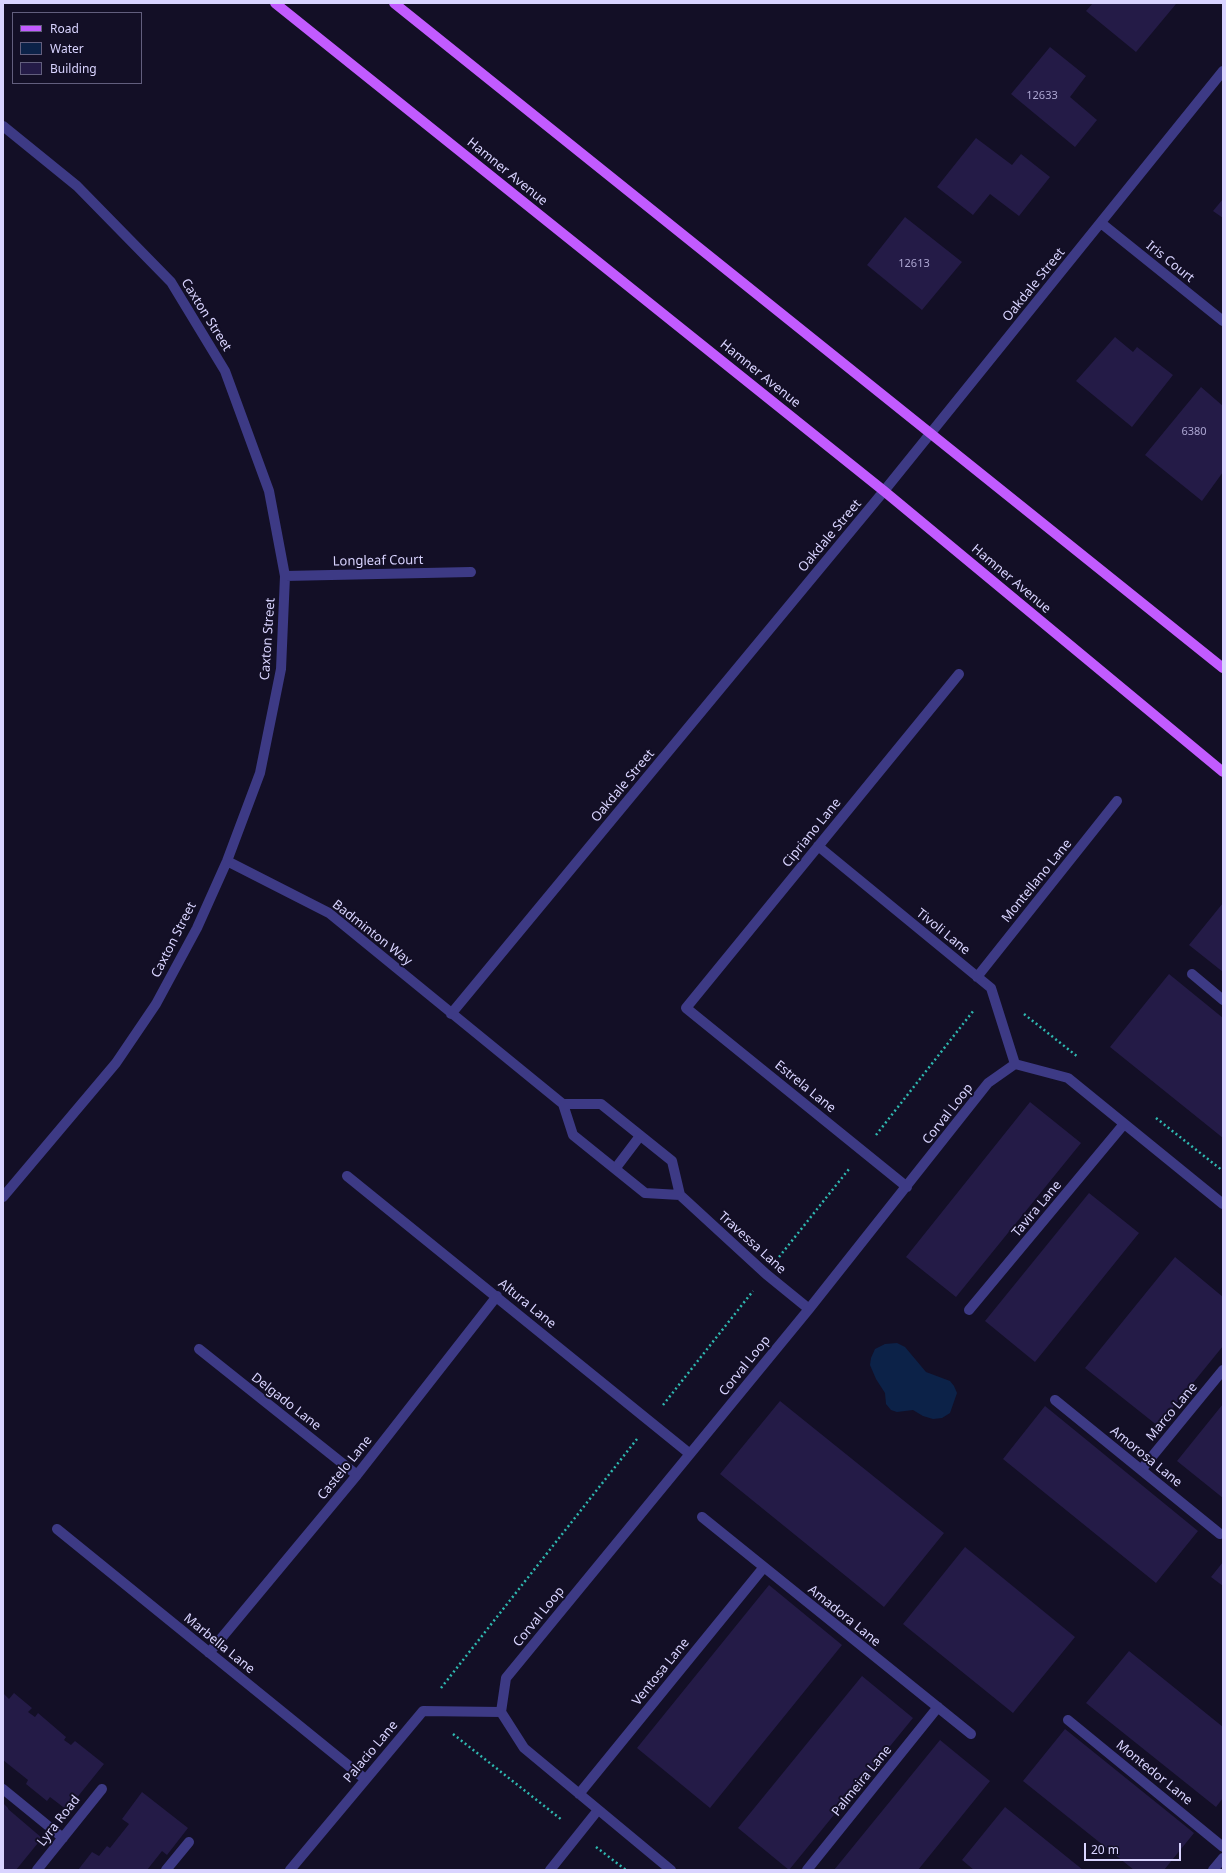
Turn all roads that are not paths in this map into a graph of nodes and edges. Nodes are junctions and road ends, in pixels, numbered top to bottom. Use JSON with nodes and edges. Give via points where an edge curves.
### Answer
{"nodes":[{"id":1,"x":275,"y":3,"type":"edge"},
{"id":2,"x":394,"y":3,"type":"edge"},
{"id":3,"x":1223,"y":71,"type":"edge"},
{"id":4,"x":3,"y":126,"type":"edge"},
{"id":5,"x":1101,"y":223,"type":"junction"},
{"id":6,"x":1223,"y":321,"type":"edge"},
{"id":7,"x":930,"y":433,"type":"junction"},
{"id":8,"x":884,"y":491,"type":"junction"},
{"id":9,"x":471,"y":572,"type":"dead end"},
{"id":10,"x":285,"y":576,"type":"junction"},
{"id":11,"x":1223,"y":668,"type":"edge"},
{"id":12,"x":959,"y":674,"type":"dead end"},
{"id":13,"x":1223,"y":772,"type":"edge"},
{"id":14,"x":1117,"y":801,"type":"dead end"},
{"id":15,"x":818,"y":846,"type":"junction"},
{"id":16,"x":227,"y":862,"type":"junction"},
{"id":17,"x":1192,"y":974,"type":"dead end"},
{"id":18,"x":977,"y":977,"type":"junction"},
{"id":19,"x":1223,"y":1000,"type":"edge"},
{"id":20,"x":686,"y":1008,"type":"joint"},
{"id":21,"x":451,"y":1014,"type":"junction"},
{"id":22,"x":1015,"y":1064,"type":"junction"},
{"id":23,"x":563,"y":1104,"type":"junction"},
{"id":24,"x":1124,"y":1124,"type":"junction"},
{"id":25,"x":640,"y":1136,"type":"junction"},
{"id":26,"x":615,"y":1169,"type":"junction"},
{"id":27,"x":347,"y":1176,"type":"dead end"},
{"id":28,"x":907,"y":1187,"type":"junction"},
{"id":29,"x":680,"y":1195,"type":"junction"},
{"id":30,"x":3,"y":1197,"type":"edge"},
{"id":31,"x":1223,"y":1204,"type":"edge"},
{"id":32,"x":497,"y":1296,"type":"junction"},
{"id":33,"x":809,"y":1309,"type":"junction"},
{"id":34,"x":969,"y":1310,"type":"dead end"},
{"id":35,"x":199,"y":1349,"type":"dead end"},
{"id":36,"x":1223,"y":1370,"type":"edge"},
{"id":37,"x":1054,"y":1400,"type":"dead end"},
{"id":38,"x":690,"y":1454,"type":"junction"},
{"id":39,"x":1141,"y":1470,"type":"junction"},
{"id":40,"x":357,"y":1475,"type":"junction"},
{"id":41,"x":702,"y":1517,"type":"dead end"},
{"id":42,"x":57,"y":1529,"type":"dead end"},
{"id":43,"x":1220,"y":1534,"type":"dead end"},
{"id":44,"x":764,"y":1567,"type":"junction"},
{"id":45,"x":209,"y":1652,"type":"junction"},
{"id":46,"x":938,"y":1707,"type":"junction"},
{"id":47,"x":501,"y":1712,"type":"junction"},
{"id":48,"x":1068,"y":1720,"type":"dead end"},
{"id":49,"x":971,"y":1734,"type":"dead end"},
{"id":50,"x":365,"y":1779,"type":"junction"},
{"id":51,"x":3,"y":1789,"type":"edge"},
{"id":52,"x":102,"y":1789,"type":"dead end"},
{"id":53,"x":579,"y":1794,"type":"junction"},
{"id":54,"x":598,"y":1810,"type":"junction"},
{"id":55,"x":63,"y":1838,"type":"junction"},
{"id":56,"x":189,"y":1842,"type":"dead end"},
{"id":57,"x":1223,"y":1847,"type":"edge"},
{"id":58,"x":1223,"y":1858,"type":"edge"},
{"id":59,"x":37,"y":1870,"type":"edge"},
{"id":60,"x":166,"y":1870,"type":"edge"},
{"id":61,"x":290,"y":1870,"type":"edge"},
{"id":62,"x":550,"y":1870,"type":"edge"},
{"id":63,"x":671,"y":1870,"type":"edge"},
{"id":64,"x":807,"y":1870,"type":"edge"},
{"id":65,"x":1213,"y":1870,"type":"edge"}],
"edges":[{"from":1,"to":8,"type":"main road","name":"Hamner Avenue"},
{"from":2,"to":7,"type":"main road"},
{"from":3,"to":5,"type":"street","name":"Oakdale Street"},
{"from":4,"to":10,"type":"street","name":"Caxton Street","via":[[77,186],[170,282],[225,371],[268,491]]},
{"from":5,"to":6,"type":"street","name":"Iris Court"},
{"from":5,"to":7,"type":"street","name":"Oakdale Street"},
{"from":7,"to":8,"type":"street","name":"Oakdale Street"},
{"from":7,"to":11,"type":"main road"},
{"from":8,"to":13,"type":"main road","name":"Hamner Avenue"},
{"from":8,"to":21,"type":"street","name":"Oakdale Street"},
{"from":9,"to":10,"type":"street","name":"Longleaf Court"},
{"from":10,"to":16,"type":"street","name":"Caxton Street","via":[[281,669],[260,773]]},
{"from":12,"to":15,"type":"street","name":"Cipriano Lane"},
{"from":14,"to":18,"type":"street","name":"Montellano Lane"},
{"from":15,"to":18,"type":"street","name":"Tivoli Lane"},
{"from":15,"to":20,"type":"street","name":"Cipriano Lane"},
{"from":16,"to":21,"type":"street","name":"Badminton Way","via":[[329,913]]},
{"from":16,"to":30,"type":"street","name":"Caxton Street","via":[[197,928],[156,1004],[116,1063]]},
{"from":17,"to":19,"type":"street"},
{"from":18,"to":22,"type":"street","name":"Tivoli Lane","via":[[991,988]]},
{"from":20,"to":28,"type":"street","name":"Estrela Lane"},
{"from":21,"to":23,"type":"street"},
{"from":22,"to":24,"type":"street","via":[[1068,1078]]},
{"from":22,"to":28,"type":"street","name":"Corval Loop","via":[[988,1084]]},
{"from":23,"to":25,"type":"street","via":[[601,1104]]},
{"from":23,"to":26,"type":"street","via":[[573,1135]]},
{"from":24,"to":31,"type":"street"},
{"from":24,"to":34,"type":"street","name":"Tavira Lane"},
{"from":25,"to":26,"type":"street"},
{"from":25,"to":29,"type":"street","via":[[672,1161]]},
{"from":26,"to":29,"type":"street","via":[[645,1193]]},
{"from":27,"to":32,"type":"street","name":"Altura Lane"},
{"from":28,"to":33,"type":"street","name":"Corval Loop"},
{"from":29,"to":33,"type":"street","name":"Travessa Lane","via":[[766,1274]]},
{"from":32,"to":38,"type":"street","name":"Altura Lane"},
{"from":32,"to":40,"type":"street","name":"Castelo Lane"},
{"from":33,"to":38,"type":"street","name":"Corval Loop"},
{"from":35,"to":40,"type":"street","name":"Delgado Lane"},
{"from":36,"to":39,"type":"street","name":"Marco Lane"},
{"from":37,"to":39,"type":"street","name":"Amorosa Lane"},
{"from":38,"to":47,"type":"street","name":"Corval Loop","via":[[506,1678]]},
{"from":39,"to":43,"type":"street","name":"Amorosa Lane"},
{"from":40,"to":45,"type":"street","name":"Castelo Lane"},
{"from":41,"to":44,"type":"street","name":"Amadora Lane"},
{"from":42,"to":45,"type":"street","name":"Marbella Lane"},
{"from":44,"to":46,"type":"street","name":"Amadora Lane"},
{"from":44,"to":53,"type":"street","name":"Ventosa Lane"},
{"from":45,"to":50,"type":"street","name":"Marbella Lane"},
{"from":46,"to":49,"type":"street","name":"Amadora Lane"},
{"from":46,"to":64,"type":"street","name":"Palmeira Lane"},
{"from":47,"to":50,"type":"street","name":"Palacio Lane","via":[[423,1711]]},
{"from":47,"to":53,"type":"street","via":[[524,1748]]},
{"from":48,"to":57,"type":"street","name":"Montedor Lane"},
{"from":50,"to":61,"type":"street","name":"Palacio Lane"},
{"from":51,"to":55,"type":"street"},
{"from":52,"to":55,"type":"street","name":"Lyra Road"},
{"from":53,"to":54,"type":"street"},
{"from":54,"to":62,"type":"street"},
{"from":54,"to":63,"type":"street"},
{"from":55,"to":59,"type":"street","name":"Lyra Road"},
{"from":56,"to":60,"type":"street"},
{"from":58,"to":65,"type":"street"}]}
